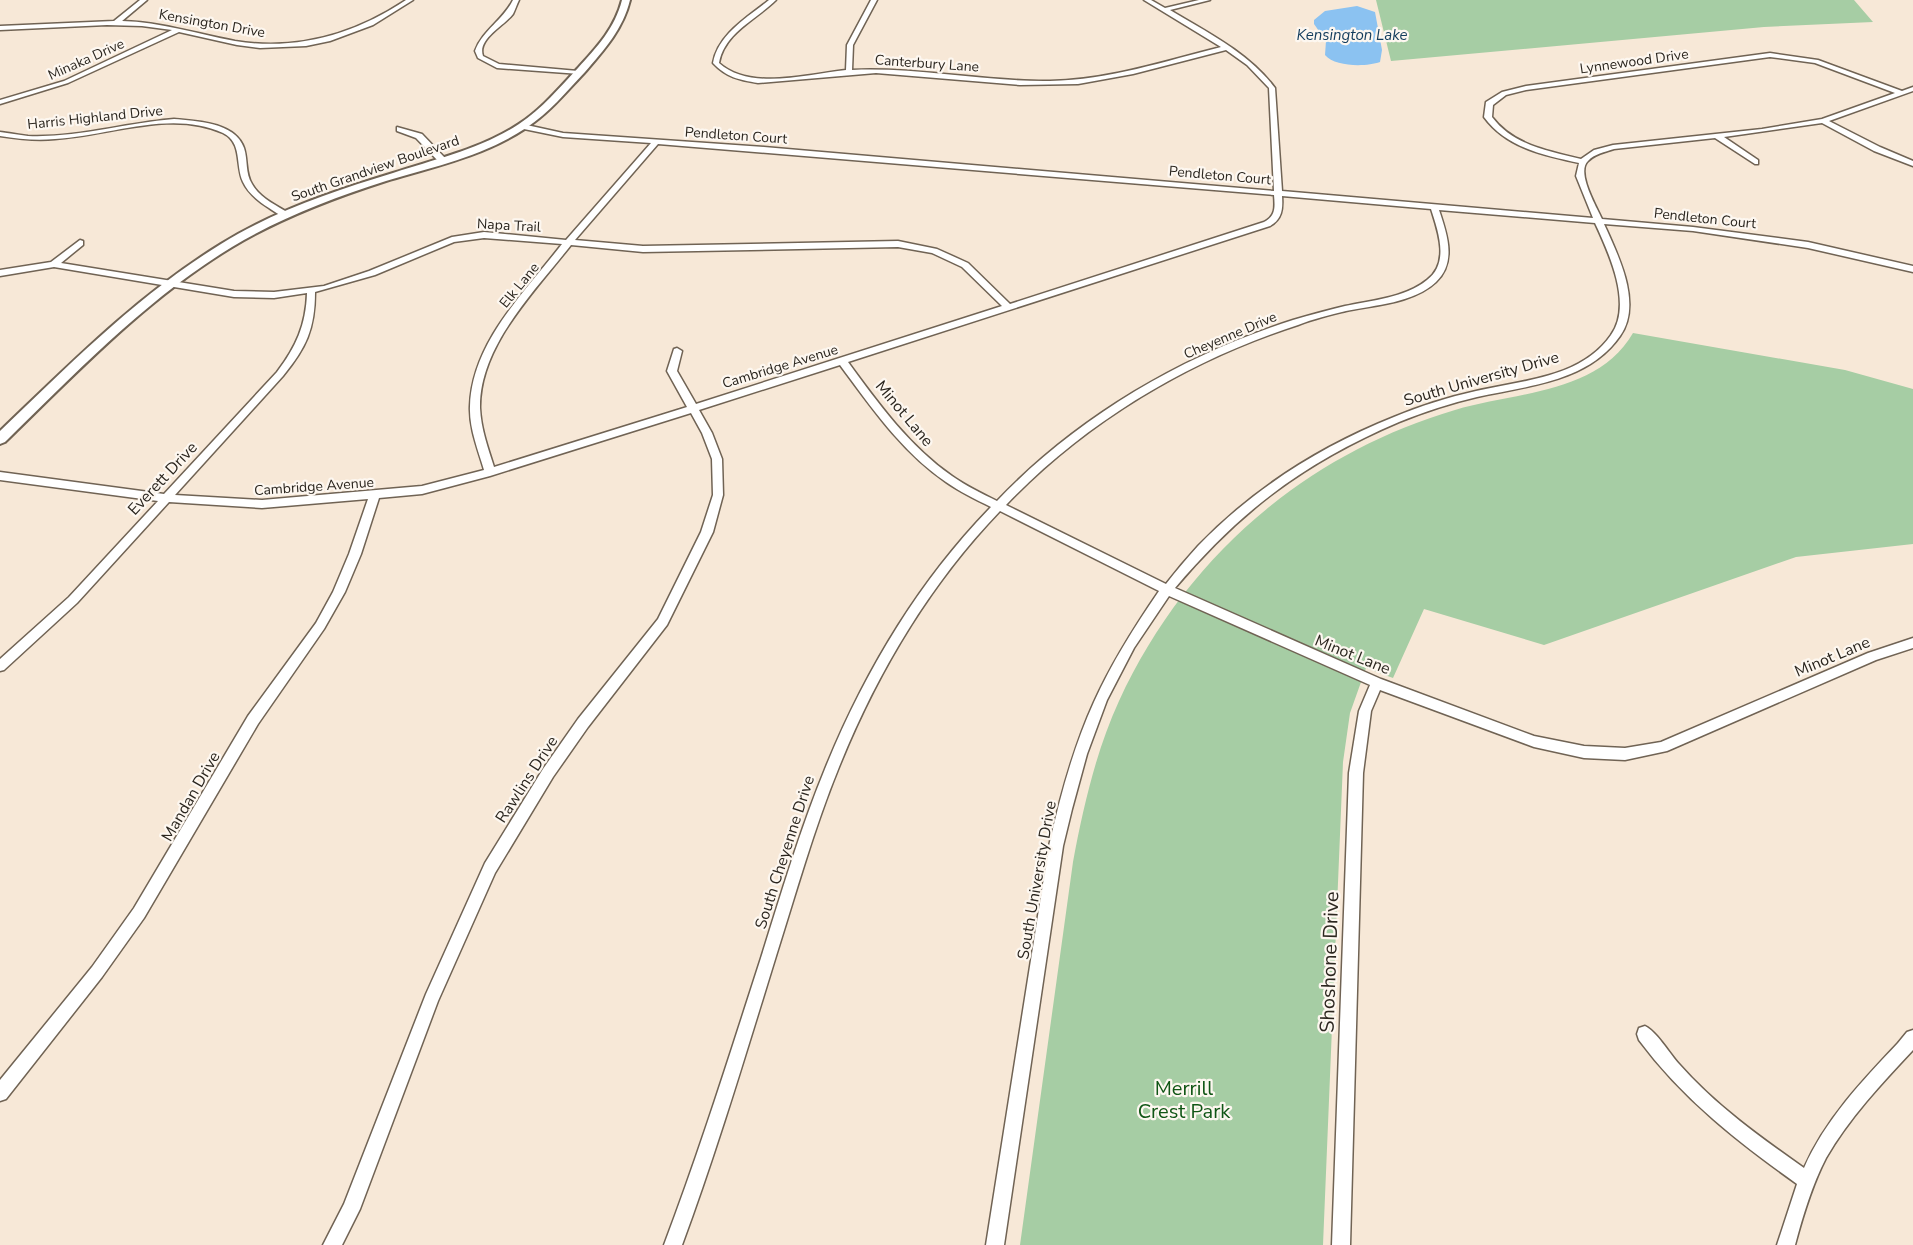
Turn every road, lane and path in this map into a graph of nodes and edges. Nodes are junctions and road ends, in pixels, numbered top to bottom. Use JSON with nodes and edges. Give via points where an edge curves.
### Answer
{"nodes":[{"id":1,"x":144,"y":0,"type":"edge"},
{"id":2,"x":410,"y":0,"type":"edge"},
{"id":3,"x":516,"y":0,"type":"edge"},
{"id":4,"x":626,"y":0,"type":"edge"},
{"id":5,"x":773,"y":0,"type":"edge"},
{"id":6,"x":874,"y":0,"type":"edge"},
{"id":7,"x":1147,"y":0,"type":"edge"},
{"id":8,"x":1207,"y":0,"type":"edge"},
{"id":9,"x":1162,"y":10,"type":"junction"},
{"id":10,"x":116,"y":23,"type":"junction"},
{"id":11,"x":0,"y":28,"type":"edge"},
{"id":12,"x":178,"y":30,"type":"junction"},
{"id":13,"x":1224,"y":48,"type":"junction"},
{"id":14,"x":849,"y":72,"type":"junction"},
{"id":15,"x":578,"y":74,"type":"junction"},
{"id":16,"x":1908,"y":91,"type":"edge"},
{"id":17,"x":0,"y":102,"type":"edge"},
{"id":18,"x":1823,"y":121,"type":"junction"},
{"id":19,"x":522,"y":126,"type":"junction"},
{"id":20,"x":400,"y":129,"type":"dead end"},
{"id":21,"x":0,"y":134,"type":"edge"},
{"id":22,"x":1717,"y":136,"type":"junction"},
{"id":23,"x":655,"y":143,"type":"junction"},
{"id":24,"x":442,"y":160,"type":"junction"},
{"id":25,"x":1583,"y":162,"type":"junction"},
{"id":26,"x":1755,"y":162,"type":"dead end"},
{"id":27,"x":1913,"y":164,"type":"edge"},
{"id":28,"x":1278,"y":193,"type":"junction"},
{"id":29,"x":1434,"y":207,"type":"junction"},
{"id":30,"x":285,"y":215,"type":"junction"},
{"id":31,"x":1597,"y":221,"type":"junction"},
{"id":32,"x":80,"y":243,"type":"dead end"},
{"id":33,"x":568,"y":243,"type":"junction"},
{"id":34,"x":54,"y":264,"type":"junction"},
{"id":35,"x":1913,"y":269,"type":"edge"},
{"id":36,"x":0,"y":273,"type":"edge"},
{"id":37,"x":169,"y":284,"type":"junction"},
{"id":38,"x":311,"y":291,"type":"junction"},
{"id":39,"x":1008,"y":307,"type":"junction"},
{"id":40,"x":678,"y":351,"type":"dead end"},
{"id":41,"x":842,"y":361,"type":"junction"},
{"id":42,"x":693,"y":407,"type":"junction"},
{"id":43,"x":0,"y":438,"type":"edge"},
{"id":44,"x":490,"y":472,"type":"junction"},
{"id":45,"x":0,"y":476,"type":"edge"},
{"id":46,"x":374,"y":496,"type":"junction"},
{"id":47,"x":167,"y":497,"type":"junction"},
{"id":48,"x":998,"y":506,"type":"junction"},
{"id":49,"x":1168,"y":589,"type":"junction"},
{"id":50,"x":1913,"y":643,"type":"edge"},
{"id":51,"x":0,"y":666,"type":"edge"},
{"id":52,"x":1377,"y":683,"type":"junction"},
{"id":53,"x":1645,"y":1034,"type":"dead end"},
{"id":54,"x":1913,"y":1038,"type":"edge"},
{"id":55,"x":0,"y":1093,"type":"edge"},
{"id":56,"x":1807,"y":1181,"type":"junction"},
{"id":57,"x":332,"y":1245,"type":"edge"},
{"id":58,"x":673,"y":1245,"type":"edge"},
{"id":59,"x":995,"y":1245,"type":"edge"},
{"id":60,"x":1341,"y":1245,"type":"edge"},
{"id":61,"x":1786,"y":1245,"type":"edge"}],
"edges":[{"from":1,"to":10,"type":"street"},
{"from":2,"to":12,"type":"street","name":"Kensington Drive","via":[[368,27],[310,42],[247,44]]},
{"from":3,"to":15,"type":"street","via":[[503,22],[481,42],[480,57],[497,66]]},
{"from":4,"to":15,"type":"street","name":"South Grandview Boulevard","via":[[614,31]]},
{"from":5,"to":14,"type":"street","name":"Canterbury Lane","via":[[739,27],[718,52],[716,63],[721,69],[734,76],[761,80]]},
{"from":6,"to":14,"type":"street","via":[[850,45]]},
{"from":7,"to":9,"type":"street","name":"Cambridge Avenue"},
{"from":8,"to":9,"type":"street"},
{"from":9,"to":13,"type":"street","name":"Cambridge Avenue"},
{"from":10,"to":11,"type":"street","name":"Kensington Drive"},
{"from":10,"to":12,"type":"street","name":"Kensington Drive"},
{"from":12,"to":17,"type":"street","name":"Minaka Drive","via":[[66,82]]},
{"from":13,"to":14,"type":"street","name":"Canterbury Lane","via":[[1076,82]]},
{"from":13,"to":28,"type":"street","name":"Cambridge Avenue","via":[[1258,71],[1272,88]]},
{"from":15,"to":19,"type":"street","name":"South Grandview Boulevard"},
{"from":16,"to":18,"type":"street"},
{"from":16,"to":25,"type":"street","name":"Lynnewood Drive","via":[[1816,61],[1770,55],[1518,89],[1489,104],[1491,122],[1512,139]]},
{"from":18,"to":22,"type":"street"},
{"from":18,"to":27,"type":"street"},
{"from":19,"to":23,"type":"street","name":"Pendleton Court","via":[[562,135]]},
{"from":19,"to":24,"type":"street","name":"South Grandview Boulevard","via":[[486,145]]},
{"from":20,"to":24,"type":"street","via":[[419,136]]},
{"from":21,"to":30,"type":"street","name":"Harris Highland Drive","via":[[53,138],[170,122],[213,127],[233,136],[240,144],[245,177],[253,192]]},
{"from":22,"to":25,"type":"street","via":[[1612,147]]},
{"from":22,"to":26,"type":"street"},
{"from":23,"to":28,"type":"street","name":"Pendleton Court"},
{"from":23,"to":33,"type":"street","name":"Elk Lane"},
{"from":24,"to":30,"type":"street","name":"South Grandview Boulevard"},
{"from":25,"to":31,"type":"street","name":"South University Drive","via":[[1580,176]]},
{"from":28,"to":29,"type":"street","name":"Pendleton Court"},
{"from":28,"to":39,"type":"street","name":"Cambridge Avenue","via":[[1277,216],[1267,224]]},
{"from":29,"to":31,"type":"street","name":"Pendleton Court"},
{"from":29,"to":48,"type":"street","name":"Cheyenne Drive","via":[[1445,256],[1431,282],[1407,294],[1285,326],[1193,364],[1134,396],[1071,439]]},
{"from":30,"to":37,"type":"street","name":"South Grandview Boulevard","via":[[229,244]]},
{"from":31,"to":35,"type":"street","name":"Pendleton Court","via":[[1747,235]]},
{"from":31,"to":49,"type":"street","name":"South University Drive","via":[[1626,297],[1626,310],[1617,334],[1599,353],[1558,375],[1443,403],[1330,449],[1247,506],[1216,533]]},
{"from":32,"to":34,"type":"street"},
{"from":33,"to":38,"type":"street","name":"Napa Trail","via":[[469,236],[350,281]]},
{"from":33,"to":39,"type":"street","name":"Napa Trail","via":[[643,249],[909,245],[934,251],[965,266]]},
{"from":33,"to":44,"type":"street","name":"Elk Lane","via":[[507,321],[482,367],[475,407],[477,430]]},
{"from":34,"to":36,"type":"street","name":"Napa Trail"},
{"from":34,"to":37,"type":"street","name":"Napa Trail"},
{"from":37,"to":38,"type":"street","name":"Napa Trail","via":[[245,296]]},
{"from":37,"to":43,"type":"street","name":"South Grandview Boulevard"},
{"from":38,"to":47,"type":"street","name":"Everett Drive","via":[[309,327],[292,359]]},
{"from":39,"to":41,"type":"street","name":"Cambridge Avenue"},
{"from":40,"to":42,"type":"street","name":"Rawlins Drive","via":[[672,371]]},
{"from":41,"to":42,"type":"street","name":"Cambridge Avenue"},
{"from":41,"to":48,"type":"street","name":"Minot Lane","via":[[895,432],[919,457],[956,485]]},
{"from":42,"to":44,"type":"street","name":"Cambridge Avenue"},
{"from":42,"to":57,"type":"street","name":"Rawlins Drive","via":[[714,447],[719,470],[718,495],[707,532],[663,622],[583,723],[490,868],[454,943],[351,1209]]},
{"from":44,"to":46,"type":"street","name":"Cambridge Avenue","via":[[435,488]]},
{"from":45,"to":47,"type":"street","name":"Cambridge Avenue"},
{"from":46,"to":47,"type":"street","name":"Cambridge Avenue","via":[[243,504]]},
{"from":46,"to":55,"type":"street","name":"Mandan Drive","via":[[356,554],[320,626],[253,720],[139,913],[91,981]]},
{"from":47,"to":51,"type":"street","name":"Everett Drive","via":[[73,600]]},
{"from":48,"to":49,"type":"street","name":"Minot Lane"},
{"from":48,"to":58,"type":"street","name":"South Cheyenne Drive","via":[[938,576],[896,638],[832,766]]},
{"from":49,"to":52,"type":"street","name":"Minot Lane"},
{"from":49,"to":59,"type":"street","name":"South University Drive","via":[[1124,654],[1101,701],[1067,798],[1056,846]]},
{"from":50,"to":52,"type":"street","name":"Minot Lane","via":[[1872,656],[1691,736],[1625,754],[1584,752],[1534,741]]},
{"from":52,"to":60,"type":"street","name":"Shoshone Drive","via":[[1365,711],[1356,773]]},
{"from":53,"to":56,"type":"street","via":[[1686,1087],[1762,1150]]},
{"from":54,"to":56,"type":"street","via":[[1837,1127]]},
{"from":56,"to":61,"type":"street"}]}
